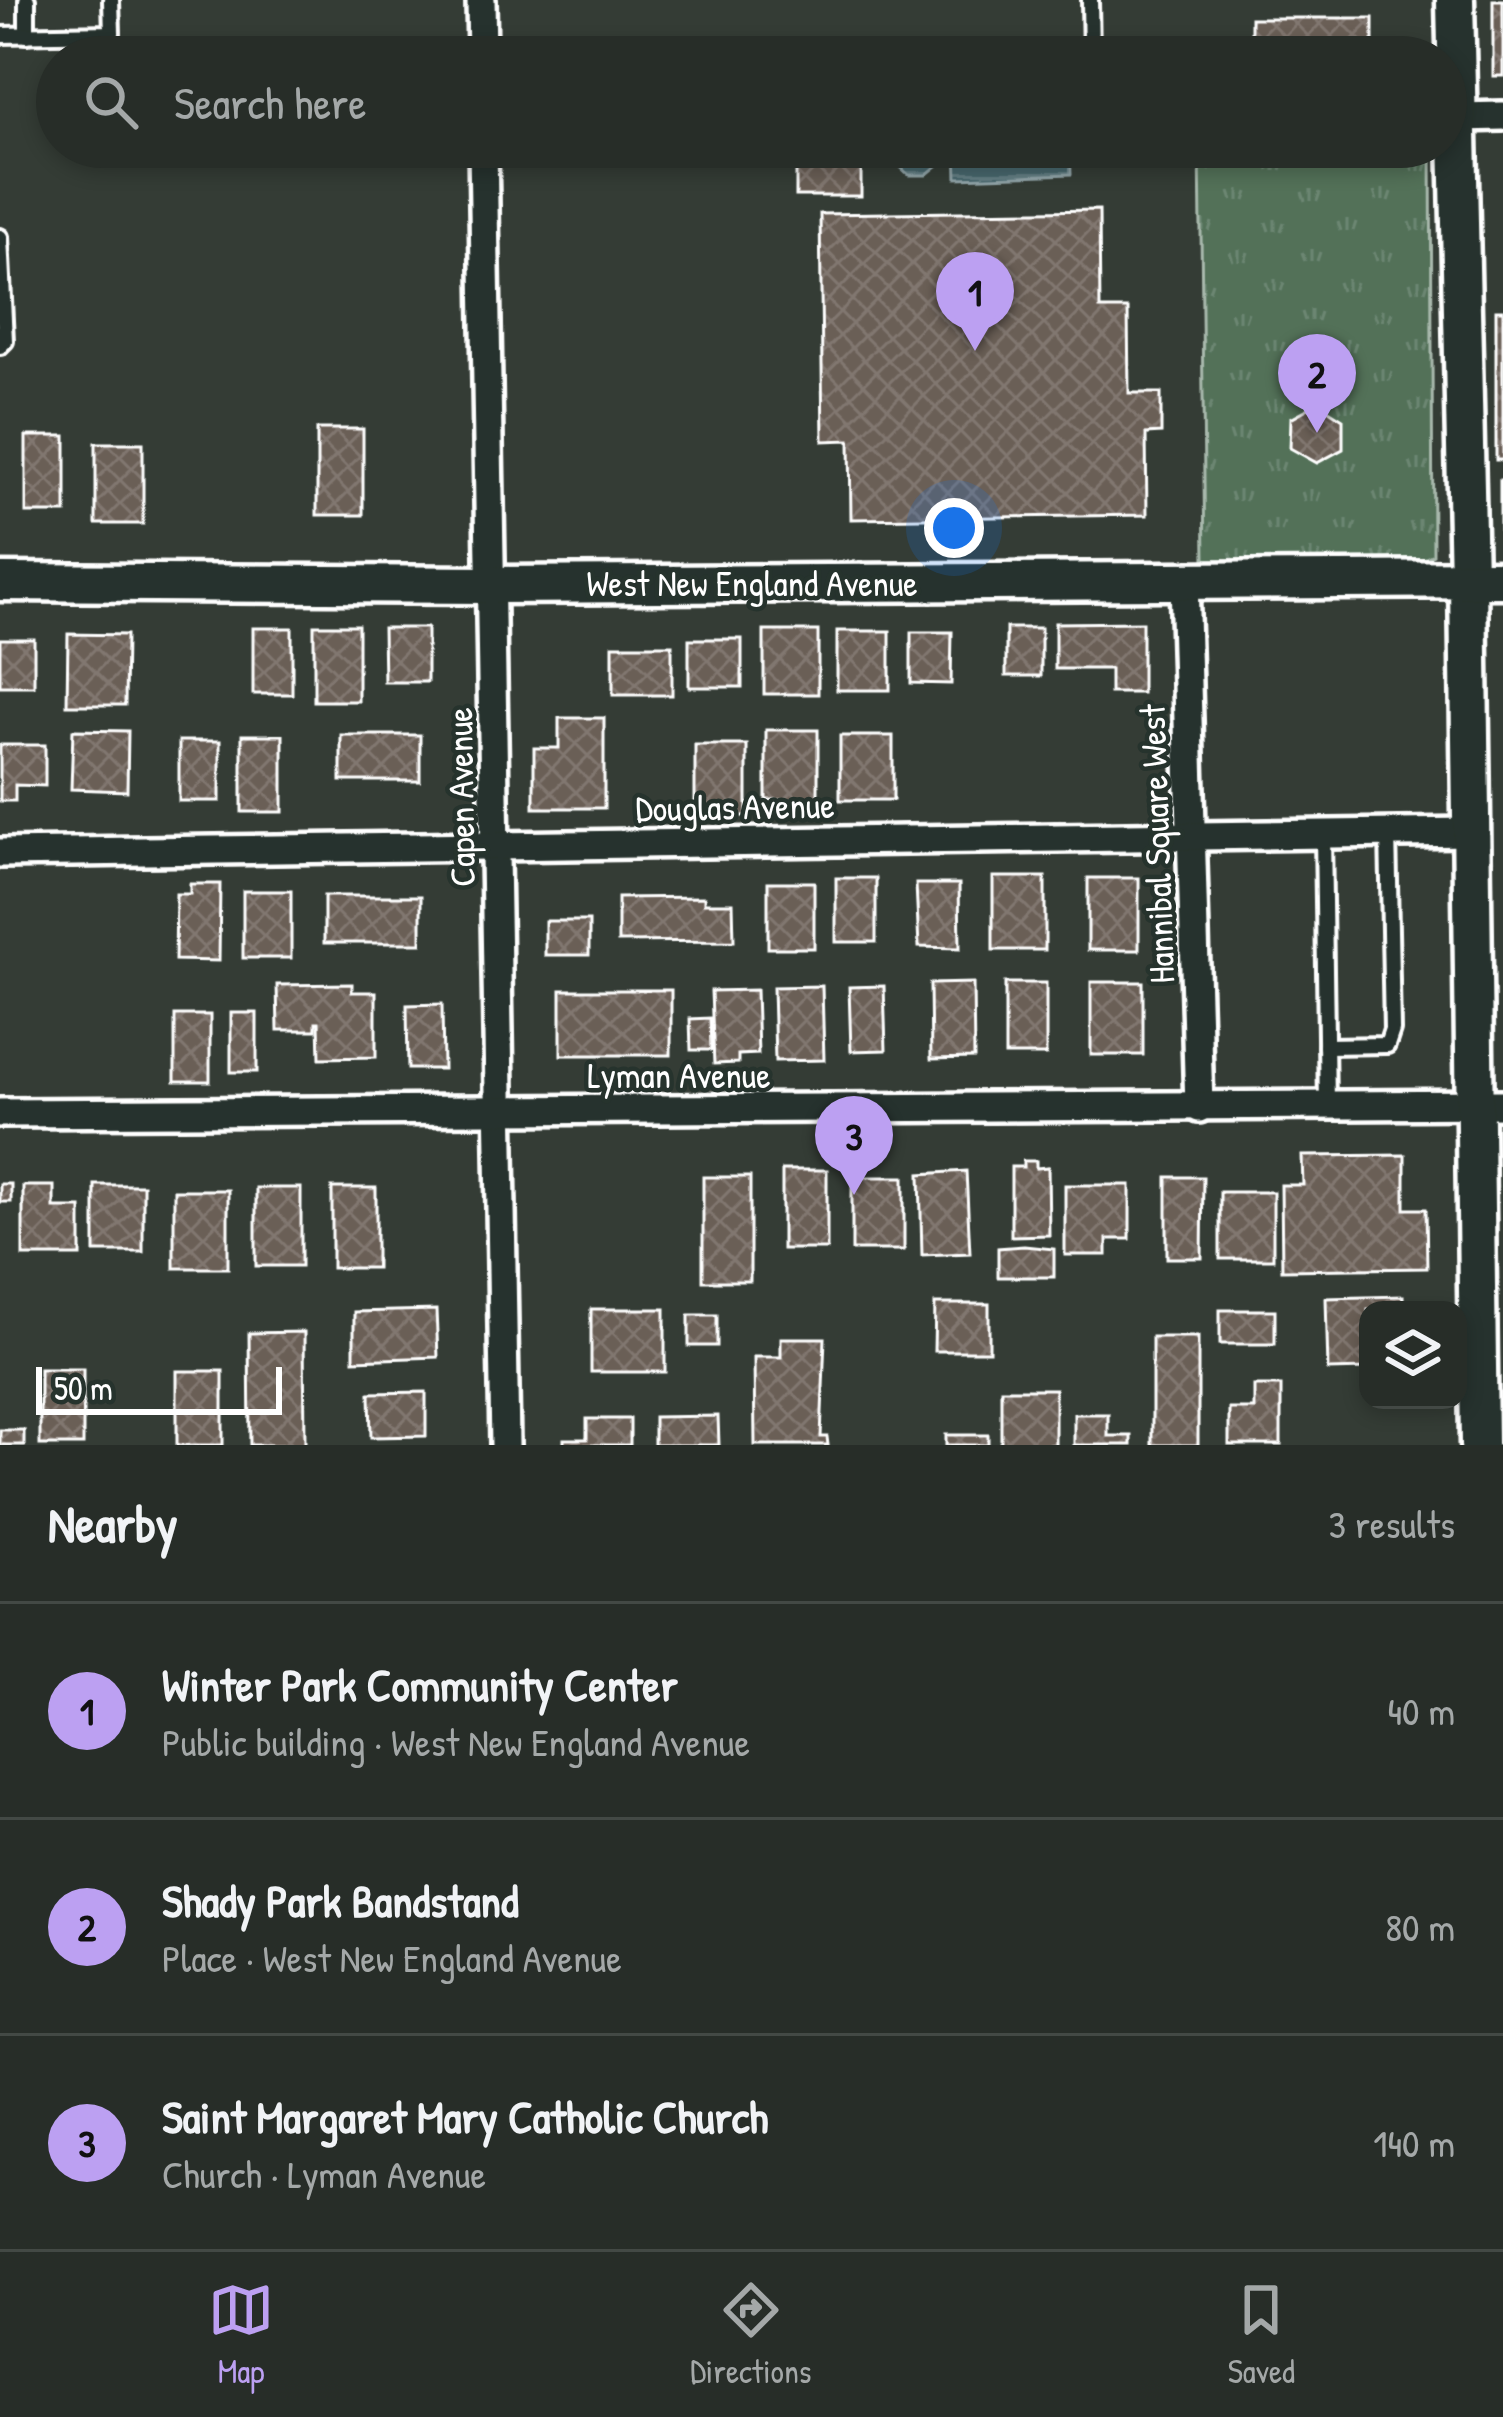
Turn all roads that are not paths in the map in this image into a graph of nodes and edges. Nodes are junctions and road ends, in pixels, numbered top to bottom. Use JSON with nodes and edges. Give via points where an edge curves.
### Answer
{"nodes":[{"id":1,"x":27,"y":0,"type":"edge"},
{"id":2,"x":111,"y":0,"type":"edge"},
{"id":3,"x":481,"y":0,"type":"edge"},
{"id":4,"x":1090,"y":0,"type":"edge"},
{"id":5,"x":1455,"y":0,"type":"edge"},
{"id":6,"x":0,"y":35,"type":"edge"},
{"id":7,"x":27,"y":35,"type":"junction"},
{"id":8,"x":482,"y":36,"type":"edge"},
{"id":9,"x":1090,"y":36,"type":"edge"},
{"id":10,"x":1454,"y":36,"type":"edge"},
{"id":11,"x":1503,"y":116,"type":"edge"},
{"id":12,"x":1467,"y":117,"type":"edge"},
{"id":13,"x":483,"y":168,"type":"edge"},
{"id":14,"x":1456,"y":168,"type":"edge"},
{"id":15,"x":0,"y":237,"type":"edge"},
{"id":16,"x":0,"y":346,"type":"edge"},
{"id":17,"x":1184,"y":579,"type":"junction"},
{"id":18,"x":1485,"y":579,"type":"edge"},
{"id":19,"x":0,"y":582,"type":"edge"},
{"id":20,"x":491,"y":585,"type":"junction"},
{"id":21,"x":1388,"y":832,"type":"junction"},
{"id":22,"x":1471,"y":832,"type":"junction"},
{"id":23,"x":1323,"y":833,"type":"junction"},
{"id":24,"x":1193,"y":835,"type":"junction"},
{"id":25,"x":497,"y":846,"type":"junction"},
{"id":26,"x":0,"y":853,"type":"edge"},
{"id":27,"x":1326,"y":1046,"type":"junction"},
{"id":28,"x":1488,"y":1104,"type":"edge"},
{"id":29,"x":1327,"y":1106,"type":"junction"},
{"id":30,"x":1199,"y":1108,"type":"junction"},
{"id":31,"x":500,"y":1110,"type":"junction"},
{"id":32,"x":0,"y":1113,"type":"edge"},
{"id":33,"x":505,"y":1445,"type":"edge"},
{"id":34,"x":1479,"y":1445,"type":"edge"}],
"edges":[{"from":1,"to":7,"type":"lane"},
{"from":2,"to":7,"type":"lane","via":[[112,33]]},
{"from":3,"to":8,"type":"street"},
{"from":4,"to":9,"type":"lane"},
{"from":5,"to":10,"type":"street"},
{"from":6,"to":7,"type":"lane"},
{"from":11,"to":12,"type":"street"},
{"from":13,"to":20,"type":"street","name":"Capen Avenue"},
{"from":14,"to":18,"type":"street"},
{"from":15,"to":16,"type":"lane"},
{"from":17,"to":18,"type":"street","name":"West New England Avenue"},
{"from":17,"to":20,"type":"street","name":"West New England Avenue"},
{"from":17,"to":24,"type":"street","name":"Hannibal Square West"},
{"from":18,"to":22,"type":"street"},
{"from":19,"to":20,"type":"street","name":"West New England Avenue"},
{"from":20,"to":25,"type":"street","name":"Capen Avenue"},
{"from":21,"to":22,"type":"street","name":"Douglas Avenue"},
{"from":21,"to":23,"type":"street","name":"Douglas Avenue"},
{"from":21,"to":27,"type":"lane","via":[[1387,1045]]},
{"from":22,"to":28,"type":"street"},
{"from":23,"to":24,"type":"street","name":"Douglas Avenue"},
{"from":23,"to":27,"type":"lane"},
{"from":24,"to":25,"type":"street","name":"Douglas Avenue"},
{"from":24,"to":30,"type":"street","name":"Hannibal Square West"},
{"from":25,"to":26,"type":"street","name":"Douglas Avenue"},
{"from":25,"to":31,"type":"street","name":"Capen Avenue"},
{"from":27,"to":29,"type":"lane"},
{"from":28,"to":29,"type":"street","name":"Lyman Avenue"},
{"from":28,"to":34,"type":"street"},
{"from":29,"to":30,"type":"street","name":"Lyman Avenue"},
{"from":30,"to":31,"type":"street","name":"Lyman Avenue"},
{"from":31,"to":32,"type":"street","name":"Lyman Avenue"},
{"from":31,"to":33,"type":"street","name":"Capen Avenue"}]}
